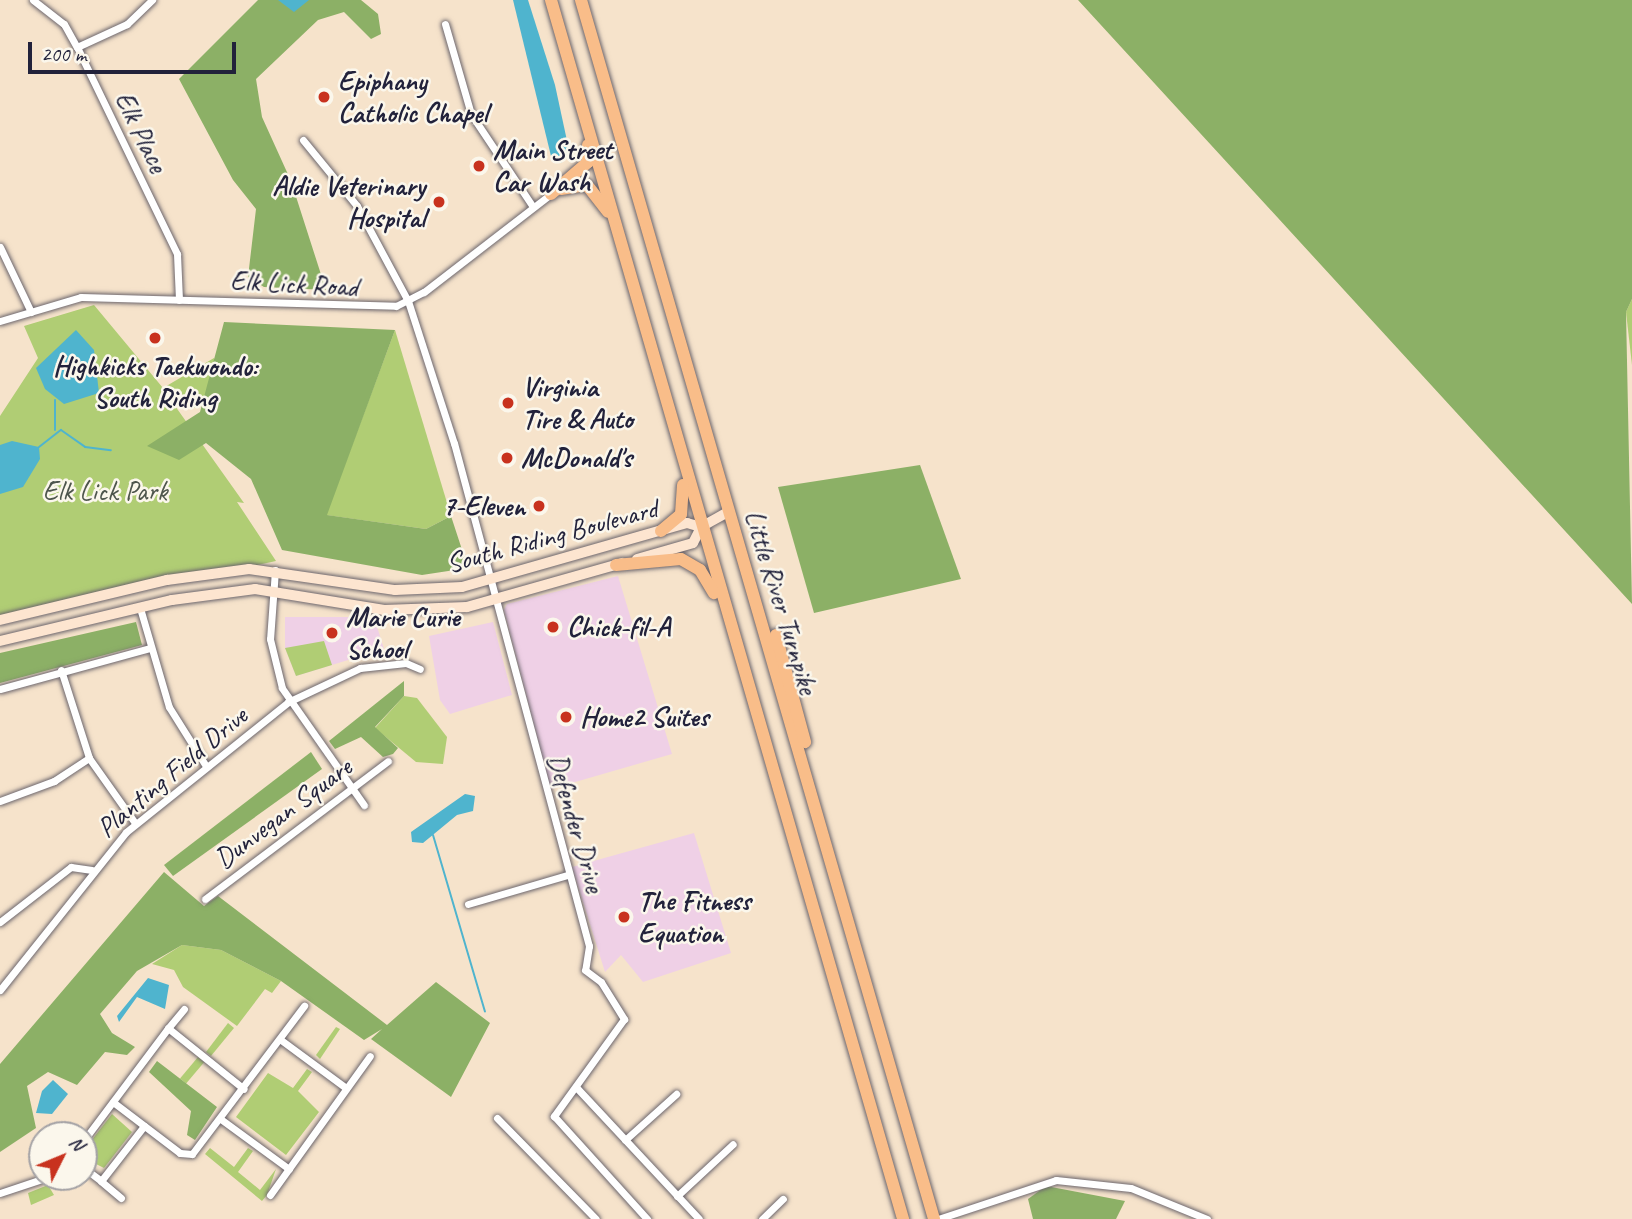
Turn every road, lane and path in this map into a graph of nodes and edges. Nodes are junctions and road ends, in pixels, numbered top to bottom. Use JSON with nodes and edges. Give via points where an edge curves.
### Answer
{"nodes":[{"id":1,"x":33,"y":0,"type":"edge"},
{"id":2,"x":152,"y":0,"type":"edge"},
{"id":3,"x":551,"y":0,"type":"edge"},
{"id":4,"x":581,"y":0,"type":"edge"},
{"id":5,"x":445,"y":24,"type":"dead end"},
{"id":6,"x":77,"y":47,"type":"junction"},
{"id":7,"x":583,"y":106,"type":"junction"},
{"id":8,"x":303,"y":140,"type":"dead end"},
{"id":9,"x":551,"y":194,"type":"junction"},
{"id":10,"x":533,"y":207,"type":"junction"},
{"id":11,"x":614,"y":223,"type":"junction"},
{"id":12,"x":0,"y":247,"type":"edge"},
{"id":13,"x":180,"y":300,"type":"junction"},
{"id":14,"x":408,"y":301,"type":"junction"},
{"id":15,"x":31,"y":312,"type":"junction"},
{"id":16,"x":0,"y":321,"type":"edge"},
{"id":17,"x":678,"y":450,"type":"junction"},
{"id":18,"x":728,"y":512,"type":"junction"},
{"id":19,"x":701,"y":527,"type":"junction"},
{"id":20,"x":661,"y":531,"type":"junction"},
{"id":21,"x":616,"y":565,"type":"junction"},
{"id":22,"x":275,"y":570,"type":"junction"},
{"id":23,"x":491,"y":580,"type":"junction"},
{"id":24,"x":274,"y":592,"type":"junction"},
{"id":25,"x":496,"y":602,"type":"junction"},
{"id":26,"x":140,"y":608,"type":"junction"},
{"id":27,"x":0,"y":620,"type":"edge"},
{"id":28,"x":776,"y":635,"type":"dead end"},
{"id":29,"x":0,"y":641,"type":"edge"},
{"id":30,"x":735,"y":643,"type":"junction"},
{"id":31,"x":150,"y":648,"type":"junction"},
{"id":32,"x":421,"y":669,"type":"dead end"},
{"id":33,"x":61,"y":670,"type":"junction"},
{"id":34,"x":0,"y":689,"type":"edge"},
{"id":35,"x":288,"y":702,"type":"junction"},
{"id":36,"x":89,"y":758,"type":"junction"},
{"id":37,"x":388,"y":761,"type":"dead end"},
{"id":38,"x":206,"y":766,"type":"junction"},
{"id":39,"x":351,"y":788,"type":"junction"},
{"id":40,"x":811,"y":794,"type":"junction"},
{"id":41,"x":0,"y":801,"type":"edge"},
{"id":42,"x":364,"y":804,"type":"dead end"},
{"id":43,"x":135,"y":823,"type":"junction"},
{"id":44,"x":92,"y":870,"type":"junction"},
{"id":45,"x":567,"y":876,"type":"junction"},
{"id":46,"x":205,"y":899,"type":"dead end"},
{"id":47,"x":468,"y":904,"type":"dead end"},
{"id":48,"x":0,"y":922,"type":"edge"},
{"id":49,"x":0,"y":990,"type":"edge"},
{"id":50,"x":304,"y":1006,"type":"dead end"},
{"id":51,"x":184,"y":1009,"type":"dead end"},
{"id":52,"x":168,"y":1028,"type":"junction"},
{"id":53,"x":281,"y":1040,"type":"junction"},
{"id":54,"x":369,"y":1056,"type":"dead end"},
{"id":55,"x":576,"y":1087,"type":"junction"},
{"id":56,"x":346,"y":1088,"type":"junction"},
{"id":57,"x":244,"y":1089,"type":"junction"},
{"id":58,"x":676,"y":1094,"type":"dead end"},
{"id":59,"x":113,"y":1101,"type":"junction"},
{"id":60,"x":497,"y":1118,"type":"dead end"},
{"id":61,"x":222,"y":1120,"type":"junction"},
{"id":62,"x":98,"y":1121,"type":"edge"},
{"id":63,"x":145,"y":1126,"type":"junction"},
{"id":64,"x":625,"y":1140,"type":"junction"},
{"id":65,"x":733,"y":1144,"type":"dead end"},
{"id":66,"x":289,"y":1169,"type":"junction"},
{"id":67,"x":98,"y":1179,"type":"edge"},
{"id":68,"x":101,"y":1181,"type":"junction"},
{"id":69,"x":28,"y":1184,"type":"edge"},
{"id":70,"x":0,"y":1193,"type":"edge"},
{"id":71,"x":270,"y":1195,"type":"dead end"},
{"id":72,"x":677,"y":1196,"type":"junction"},
{"id":73,"x":121,"y":1199,"type":"dead end"},
{"id":74,"x":783,"y":1199,"type":"dead end"},
{"id":75,"x":596,"y":1219,"type":"edge"},
{"id":76,"x":647,"y":1219,"type":"edge"},
{"id":77,"x":699,"y":1219,"type":"edge"},
{"id":78,"x":762,"y":1219,"type":"edge"},
{"id":79,"x":903,"y":1219,"type":"edge"},
{"id":80,"x":936,"y":1219,"type":"edge"},
{"id":81,"x":1207,"y":1219,"type":"edge"}],
"edges":[{"from":1,"to":6,"type":"street","name":"Elk Place","via":[[64,24]]},
{"from":2,"to":6,"type":"street","via":[[127,24]]},
{"from":3,"to":7,"type":"highway","name":"Little River Turnpike"},
{"from":4,"to":18,"type":"highway","name":"Little River Turnpike"},
{"from":5,"to":10,"type":"street","via":[[471,114]]},
{"from":6,"to":13,"type":"street","name":"Elk Place","via":[[177,254]]},
{"from":7,"to":9,"type":"highway","via":[[588,162]]},
{"from":7,"to":11,"type":"highway","name":"Little River Turnpike"},
{"from":8,"to":14,"type":"street","name":"Defender Drive","via":[[357,206]]},
{"from":9,"to":10,"type":"street","name":"Elk Lick Road"},
{"from":9,"to":11,"type":"highway","via":[[587,185]]},
{"from":10,"to":14,"type":"street","name":"Elk Lick Road"},
{"from":11,"to":17,"type":"highway","name":"Little River Turnpike"},
{"from":12,"to":15,"type":"street"},
{"from":13,"to":14,"type":"street","name":"Elk Lick Road","via":[[379,310]]},
{"from":13,"to":15,"type":"street","name":"Elk Lick Road","via":[[81,297]]},
{"from":14,"to":23,"type":"street","name":"Defender Drive"},
{"from":15,"to":16,"type":"street","name":"Elk Lick Road"},
{"from":17,"to":19,"type":"highway","name":"Little River Turnpike"},
{"from":17,"to":20,"type":"highway","via":[[684,508]]},
{"from":18,"to":19,"type":"street","name":"South Riding Boulevard"},
{"from":18,"to":40,"type":"highway","name":"Little River Turnpike"},
{"from":19,"to":20,"type":"street","name":"South Riding Boulevard","via":[[687,523]]},
{"from":19,"to":21,"type":"street","name":"South Riding Boulevard","via":[[693,543]]},
{"from":19,"to":30,"type":"highway","name":"Little River Turnpike"},
{"from":20,"to":23,"type":"street","name":"South Riding Boulevard"},
{"from":21,"to":25,"type":"street","name":"South Riding Boulevard"},
{"from":21,"to":30,"type":"highway","via":[[667,557],[694,565],[710,583]]},
{"from":22,"to":23,"type":"street","name":"South Riding Boulevard","via":[[395,590]]},
{"from":22,"to":24,"type":"street"},
{"from":22,"to":27,"type":"street","name":"South Riding Boulevard","via":[[167,580]]},
{"from":23,"to":25,"type":"street","name":"Defender Drive"},
{"from":24,"to":25,"type":"street","name":"South Riding Boulevard","via":[[407,612]]},
{"from":24,"to":26,"type":"street","name":"South Riding Boulevard","via":[[209,593]]},
{"from":24,"to":35,"type":"street","via":[[271,650]]},
{"from":25,"to":45,"type":"street","name":"Defender Drive"},
{"from":26,"to":29,"type":"street","name":"South Riding Boulevard"},
{"from":26,"to":31,"type":"street"},
{"from":28,"to":40,"type":"highway","via":[[807,751]]},
{"from":30,"to":79,"type":"highway","name":"Little River Turnpike"},
{"from":31,"to":33,"type":"street"},
{"from":31,"to":38,"type":"street","via":[[169,706]]},
{"from":32,"to":35,"type":"street","name":"Planting Field Drive","via":[[405,663],[360,668]]},
{"from":33,"to":34,"type":"street"},
{"from":33,"to":36,"type":"street"},
{"from":35,"to":38,"type":"street","name":"Planting Field Drive"},
{"from":35,"to":39,"type":"street"},
{"from":36,"to":41,"type":"street","via":[[54,781]]},
{"from":36,"to":43,"type":"street"},
{"from":37,"to":39,"type":"street","name":"Dunvegan Square"},
{"from":38,"to":43,"type":"street","name":"Planting Field Drive"},
{"from":39,"to":42,"type":"street"},
{"from":39,"to":46,"type":"street","name":"Dunvegan Square"},
{"from":40,"to":80,"type":"highway","name":"Little River Turnpike"},
{"from":43,"to":44,"type":"street","name":"Planting Field Drive"},
{"from":44,"to":48,"type":"street","via":[[71,867]]},
{"from":44,"to":49,"type":"street","name":"Planting Field Drive"},
{"from":45,"to":47,"type":"street"},
{"from":45,"to":55,"type":"street","name":"Defender Drive","via":[[589,946],[585,970],[606,988],[624,1021]]},
{"from":50,"to":53,"type":"street"},
{"from":51,"to":52,"type":"street"},
{"from":52,"to":57,"type":"street"},
{"from":52,"to":59,"type":"street"},
{"from":53,"to":56,"type":"street"},
{"from":53,"to":57,"type":"street"},
{"from":54,"to":56,"type":"street"},
{"from":55,"to":64,"type":"street"},
{"from":55,"to":76,"type":"street","via":[[554,1116]]},
{"from":56,"to":66,"type":"street"},
{"from":57,"to":61,"type":"street"},
{"from":58,"to":64,"type":"street"},
{"from":59,"to":62,"type":"street"},
{"from":59,"to":63,"type":"street"},
{"from":60,"to":75,"type":"street"},
{"from":61,"to":63,"type":"street","via":[[192,1154],[180,1153]]},
{"from":61,"to":66,"type":"street"},
{"from":63,"to":68,"type":"street"},
{"from":64,"to":72,"type":"street"},
{"from":65,"to":72,"type":"street"},
{"from":66,"to":71,"type":"street"},
{"from":67,"to":68,"type":"street"},
{"from":68,"to":73,"type":"street"},
{"from":69,"to":70,"type":"street"},
{"from":72,"to":77,"type":"street"},
{"from":74,"to":78,"type":"street"},
{"from":80,"to":81,"type":"street","via":[[1056,1180],[1131,1188]]}]}
